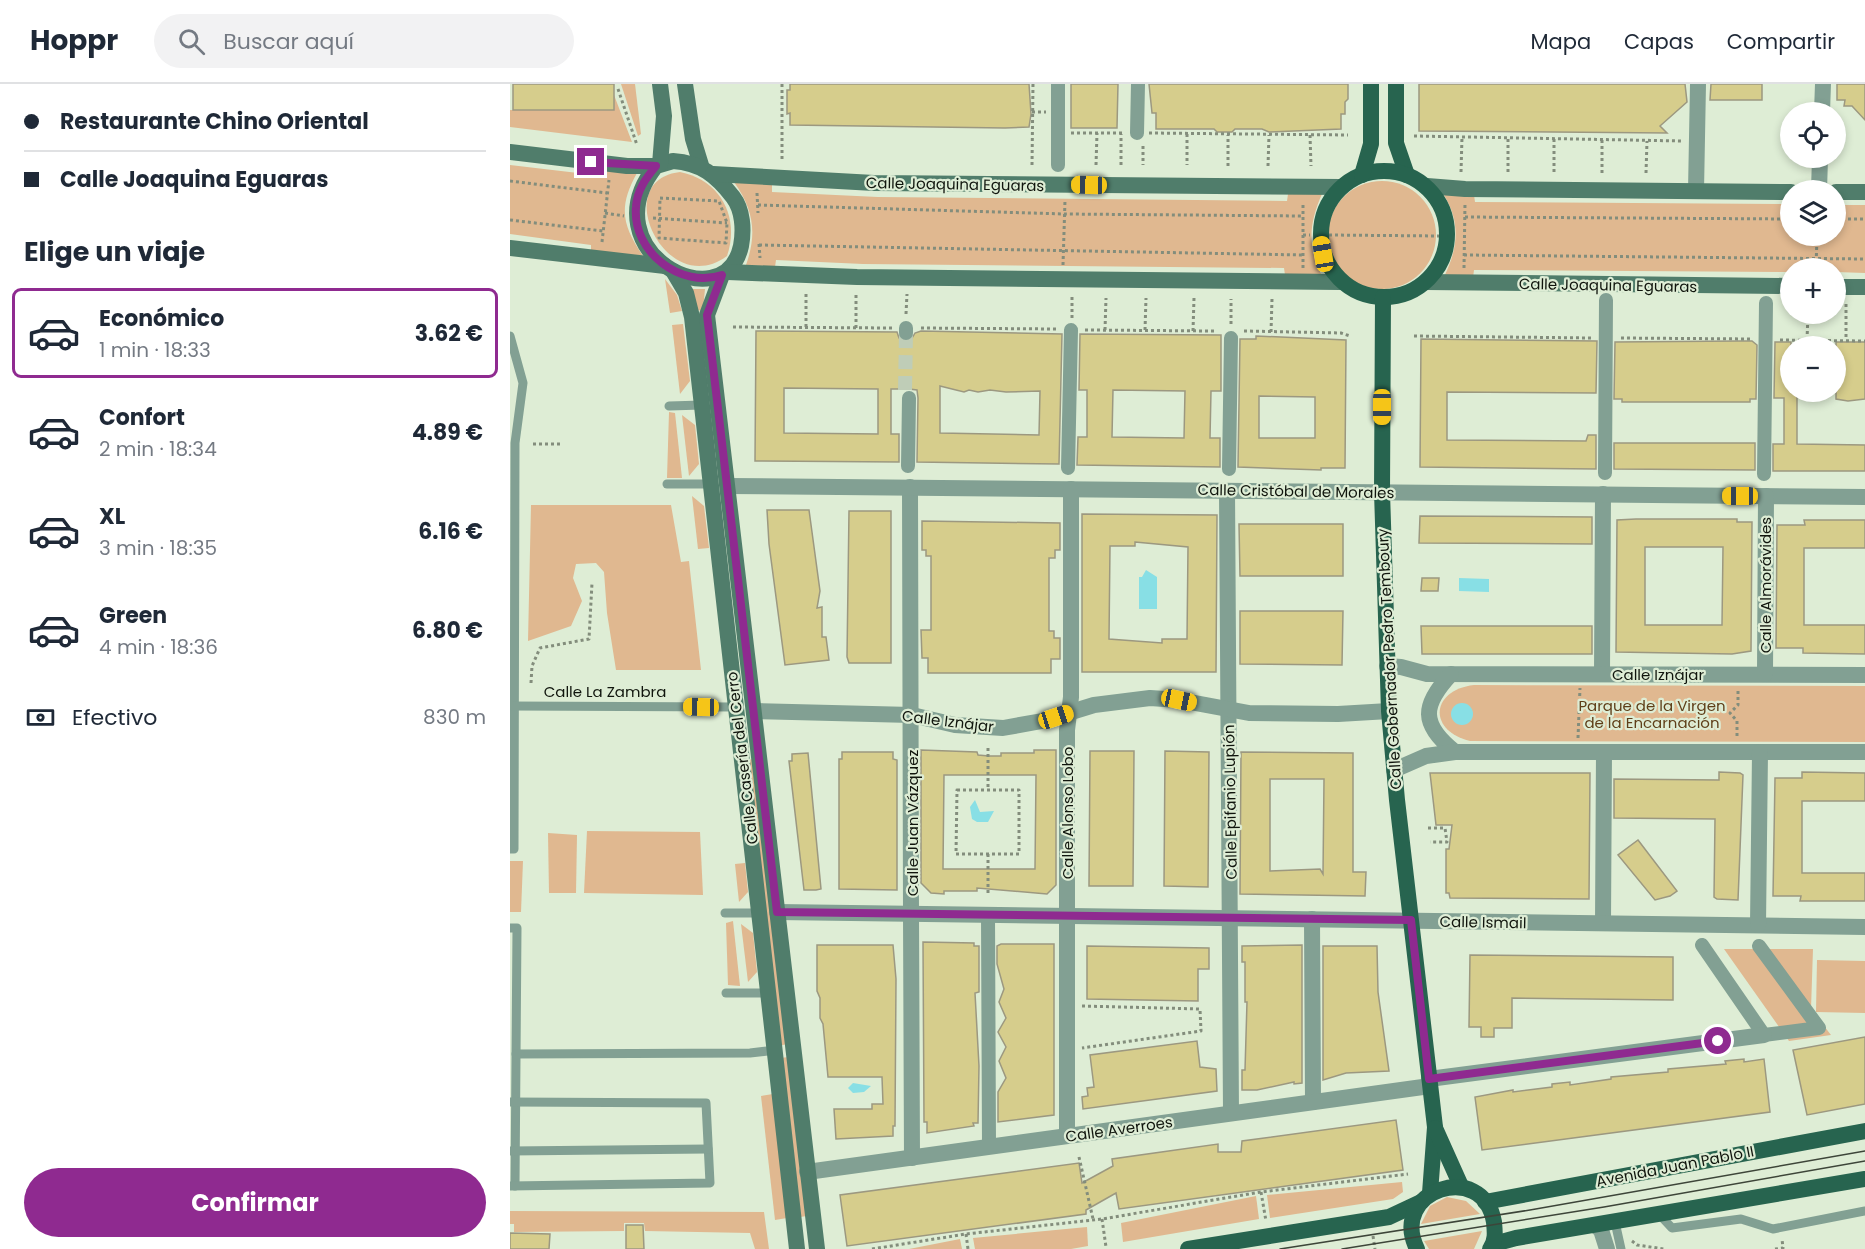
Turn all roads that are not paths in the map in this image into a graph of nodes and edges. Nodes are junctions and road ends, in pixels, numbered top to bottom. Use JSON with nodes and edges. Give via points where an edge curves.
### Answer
{"nodes":[{"id":1,"x":660,"y":84,"type":"edge"},
{"id":2,"x":685,"y":84,"type":"edge"},
{"id":3,"x":1058,"y":84,"type":"edge"},
{"id":4,"x":1138,"y":84,"type":"edge"},
{"id":5,"x":1371,"y":84,"type":"edge"},
{"id":6,"x":1396,"y":84,"type":"edge"},
{"id":7,"x":1698,"y":84,"type":"edge"},
{"id":8,"x":1823,"y":84,"type":"edge"},
{"id":9,"x":1822,"y":102,"type":"edge"},
{"id":10,"x":1140,"y":133,"type":"road end"},
{"id":11,"x":510,"y":152,"type":"edge"},
{"id":12,"x":658,"y":165,"type":"junction"},
{"id":13,"x":1058,"y":165,"type":"dead end"},
{"id":14,"x":707,"y":170,"type":"junction"},
{"id":15,"x":1362,"y":175,"type":"junction"},
{"id":16,"x":1407,"y":175,"type":"junction"},
{"id":17,"x":1427,"y":186,"type":"junction"},
{"id":18,"x":1341,"y":187,"type":"junction"},
{"id":19,"x":1695,"y":191,"type":"junction"},
{"id":20,"x":1780,"y":192,"type":"edge"},
{"id":21,"x":1846,"y":192,"type":"edge"},
{"id":22,"x":1865,"y":192,"type":"edge"},
{"id":23,"x":510,"y":248,"type":"edge"},
{"id":24,"x":669,"y":269,"type":"junction"},
{"id":25,"x":725,"y":274,"type":"junction"},
{"id":26,"x":1340,"y":282,"type":"junction"},
{"id":27,"x":1425,"y":282,"type":"junction"},
{"id":28,"x":1780,"y":286,"type":"edge"},
{"id":29,"x":1846,"y":287,"type":"edge"},
{"id":30,"x":1865,"y":287,"type":"edge"},
{"id":31,"x":1383,"y":297,"type":"junction"},
{"id":32,"x":1606,"y":300,"type":"dead end"},
{"id":33,"x":1766,"y":303,"type":"dead end"},
{"id":34,"x":1077,"y":330,"type":"road end"},
{"id":35,"x":1231,"y":335,"type":"road end"},
{"id":36,"x":510,"y":336,"type":"edge"},
{"id":37,"x":909,"y":392,"type":"tunnel mouth"},
{"id":38,"x":702,"y":405,"type":"junction"},
{"id":39,"x":669,"y":406,"type":"dead end"},
{"id":40,"x":513,"y":443,"type":"edge"},
{"id":41,"x":908,"y":466,"type":"dead end"},
{"id":42,"x":1068,"y":468,"type":"dead end"},
{"id":43,"x":1229,"y":469,"type":"dead end"},
{"id":44,"x":1605,"y":473,"type":"dead end"},
{"id":45,"x":1764,"y":474,"type":"dead end"},
{"id":46,"x":667,"y":484,"type":"dead end"},
{"id":47,"x":711,"y":484,"type":"junction"},
{"id":48,"x":728,"y":486,"type":"junction"},
{"id":49,"x":910,"y":488,"type":"junction"},
{"id":50,"x":1071,"y":489,"type":"junction"},
{"id":51,"x":1227,"y":491,"type":"junction"},
{"id":52,"x":1382,"y":492,"type":"junction"},
{"id":53,"x":1603,"y":494,"type":"junction"},
{"id":54,"x":1766,"y":496,"type":"junction"},
{"id":55,"x":1865,"y":497,"type":"edge"},
{"id":56,"x":512,"y":561,"type":"edge"},
{"id":57,"x":1387,"y":666,"type":"junction"},
{"id":58,"x":1451,"y":674,"type":"junction"},
{"id":59,"x":1602,"y":674,"type":"junction"},
{"id":60,"x":1765,"y":674,"type":"junction"},
{"id":61,"x":1865,"y":675,"type":"edge"},
{"id":62,"x":512,"y":706,"type":"edge"},
{"id":63,"x":736,"y":707,"type":"junction"},
{"id":64,"x":1228,"y":710,"type":"junction"},
{"id":65,"x":754,"y":711,"type":"junction"},
{"id":66,"x":1389,"y":711,"type":"junction"},
{"id":67,"x":1069,"y":712,"type":"junction"},
{"id":68,"x":912,"y":715,"type":"junction"},
{"id":69,"x":1455,"y":752,"type":"junction"},
{"id":70,"x":1604,"y":752,"type":"junction"},
{"id":71,"x":1760,"y":752,"type":"junction"},
{"id":72,"x":1865,"y":752,"type":"edge"},
{"id":73,"x":1394,"y":770,"type":"junction"},
{"id":74,"x":512,"y":849,"type":"edge"},
{"id":75,"x":725,"y":913,"type":"dead end"},
{"id":76,"x":769,"y":913,"type":"junction"},
{"id":77,"x":911,"y":915,"type":"junction"},
{"id":78,"x":988,"y":915,"type":"junction"},
{"id":79,"x":1067,"y":916,"type":"junction"},
{"id":80,"x":1230,"y":918,"type":"junction"},
{"id":81,"x":1312,"y":919,"type":"junction"},
{"id":82,"x":1411,"y":920,"type":"junction"},
{"id":83,"x":1603,"y":923,"type":"junction"},
{"id":84,"x":1758,"y":925,"type":"junction"},
{"id":85,"x":1865,"y":927,"type":"edge"},
{"id":86,"x":514,"y":928,"type":"edge"},
{"id":87,"x":1701,"y":945,"type":"dead end"},
{"id":88,"x":1759,"y":946,"type":"dead end"},
{"id":89,"x":513,"y":970,"type":"edge"},
{"id":90,"x":726,"y":993,"type":"dead end"},
{"id":91,"x":770,"y":993,"type":"junction"},
{"id":92,"x":513,"y":1032,"type":"edge"},
{"id":93,"x":1764,"y":1035,"type":"junction"},
{"id":94,"x":776,"y":1050,"type":"junction"},
{"id":95,"x":514,"y":1058,"type":"edge"},
{"id":96,"x":1429,"y":1082,"type":"junction"},
{"id":97,"x":513,"y":1102,"type":"edge"},
{"id":98,"x":1313,"y":1102,"type":"junction"},
{"id":99,"x":1231,"y":1113,"type":"junction"},
{"id":100,"x":1435,"y":1127,"type":"junction"},
{"id":101,"x":1865,"y":1131,"type":"edge"},
{"id":102,"x":1067,"y":1136,"type":"junction"},
{"id":103,"x":989,"y":1147,"type":"junction"},
{"id":104,"x":708,"y":1149,"type":"junction"},
{"id":105,"x":512,"y":1151,"type":"edge"},
{"id":106,"x":912,"y":1158,"type":"junction"},
{"id":107,"x":807,"y":1173,"type":"junction"},
{"id":108,"x":1865,"y":1179,"type":"edge"},
{"id":109,"x":512,"y":1186,"type":"edge"},
{"id":110,"x":1461,"y":1186,"type":"junction"},
{"id":111,"x":1425,"y":1197,"type":"junction"},
{"id":112,"x":1485,"y":1202,"type":"junction"},
{"id":113,"x":1865,"y":1211,"type":"edge"},
{"id":114,"x":1658,"y":1213,"type":"junction"},
{"id":115,"x":1615,"y":1222,"type":"junction"},
{"id":116,"x":1595,"y":1226,"type":"junction"},
{"id":117,"x":1623,"y":1244,"type":"edge"},
{"id":118,"x":1492,"y":1247,"type":"edge"},
{"id":119,"x":797,"y":1249,"type":"edge"},
{"id":120,"x":817,"y":1249,"type":"edge"},
{"id":121,"x":1188,"y":1249,"type":"edge"},
{"id":122,"x":1417,"y":1249,"type":"edge"},
{"id":123,"x":1607,"y":1249,"type":"edge"}],
"edges":[{"from":1,"to":12,"type":"main road","via":[[664,116]]},
{"from":2,"to":14,"type":"main road","via":[[693,139]]},
{"from":3,"to":13,"type":"street"},
{"from":4,"to":10,"type":"street"},
{"from":5,"to":15,"type":"main road","via":[[1371,144]]},
{"from":6,"to":16,"type":"main road","via":[[1396,143]]},
{"from":7,"to":19,"type":"street"},
{"from":8,"to":9,"type":"street"},
{"from":11,"to":12,"type":"main road","via":[[627,166]]},
{"from":12,"to":14,"type":"main road","via":[[673,161]]},
{"from":12,"to":24,"type":"main road","via":[[639,191],[636,217],[643,240]]},
{"from":14,"to":18,"type":"main road","name":"Calle Joaquina Eguaras","via":[[874,183]]},
{"from":14,"to":25,"type":"main road","via":[[738,203],[742,224],[739,254]]},
{"from":15,"to":16,"type":"main road"},
{"from":15,"to":18,"type":"main road"},
{"from":16,"to":17,"type":"main road"},
{"from":17,"to":19,"type":"main road"},
{"from":17,"to":27,"type":"main road","via":[[1441,201],[1449,236],[1438,269]]},
{"from":18,"to":26,"type":"main road","via":[[1322,218],[1320,235],[1323,254]]},
{"from":19,"to":20,"type":"main road"},
{"from":21,"to":22,"type":"main road"},
{"from":23,"to":24,"type":"main road"},
{"from":24,"to":25,"type":"main road","via":[[709,279]]},
{"from":24,"to":38,"type":"main road","name":"Calle Casería del Cerro","via":[[686,293],[692,317]]},
{"from":25,"to":26,"type":"main road"},
{"from":25,"to":48,"type":"main road","name":"Calle Casería del Cerro","via":[[707,315]]},
{"from":26,"to":31,"type":"main road","via":[[1361,293]]},
{"from":27,"to":28,"type":"main road","name":"Calle Joaquina Eguaras"},
{"from":27,"to":31,"type":"main road","via":[[1406,293]]},
{"from":29,"to":30,"type":"main road"},
{"from":31,"to":52,"type":"main road","name":"Calle Gobernador Pedro Temboury"},
{"from":32,"to":44,"type":"street"},
{"from":33,"to":45,"type":"street"},
{"from":34,"to":42,"type":"street"},
{"from":35,"to":43,"type":"street"},
{"from":36,"to":40,"type":"lane","via":[[523,383]]},
{"from":37,"to":41,"type":"street"},
{"from":38,"to":39,"type":"lane"},
{"from":38,"to":47,"type":"main road","name":"Calle Casería del Cerro"},
{"from":40,"to":56,"type":"lane"},
{"from":46,"to":47,"type":"lane"},
{"from":47,"to":63,"type":"main road","name":"Calle Casería del Cerro"},
{"from":48,"to":49,"type":"street","name":"Calle Cristóbal de Morales"},
{"from":48,"to":65,"type":"main road","name":"Calle Casería del Cerro"},
{"from":49,"to":50,"type":"street","name":"Calle Cristóbal de Morales"},
{"from":49,"to":68,"type":"street","name":"Calle Juan Vázquez"},
{"from":50,"to":51,"type":"street","name":"Calle Cristóbal de Morales"},
{"from":50,"to":67,"type":"street","name":"Calle Alonso Lobo"},
{"from":51,"to":52,"type":"street","name":"Calle Cristóbal de Morales"},
{"from":51,"to":64,"type":"street","name":"Calle Epifanio Lupión"},
{"from":52,"to":53,"type":"street","name":"Calle Cristóbal de Morales"},
{"from":52,"to":57,"type":"main road","name":"Calle Gobernador Pedro Temboury"},
{"from":53,"to":54,"type":"street","name":"Calle Cristóbal de Morales"},
{"from":53,"to":59,"type":"street"},
{"from":54,"to":55,"type":"street","name":"Calle Cristóbal de Morales"},
{"from":54,"to":60,"type":"street","name":"Calle Almorávides"},
{"from":56,"to":62,"type":"lane"},
{"from":57,"to":58,"type":"street","name":"Calle Iznájar"},
{"from":57,"to":66,"type":"main road","name":"Calle Gobernador Pedro Temboury"},
{"from":58,"to":59,"type":"street","name":"Calle Iznájar"},
{"from":58,"to":69,"type":"street","via":[[1430,702],[1428,714],[1430,726],[1439,739]]},
{"from":59,"to":60,"type":"street","name":"Calle Iznájar"},
{"from":60,"to":61,"type":"street","name":"Calle Iznájar"},
{"from":62,"to":63,"type":"lane","name":"Calle La Zambra"},
{"from":62,"to":74,"type":"lane"},
{"from":63,"to":76,"type":"main road","name":"Calle Casería del Cerro"},
{"from":64,"to":66,"type":"street","name":"Calle Iznájar","via":[[1327,714]]},
{"from":64,"to":67,"type":"street","name":"Calle Iznájar","via":[[1150,698],[1119,700]]},
{"from":64,"to":80,"type":"street","name":"Calle Epifanio Lupión"},
{"from":65,"to":68,"type":"street","name":"Calle Iznájar"},
{"from":65,"to":76,"type":"main road","name":"Calle Casería del Cerro"},
{"from":66,"to":73,"type":"main road","name":"Calle Gobernador Pedro Temboury"},
{"from":67,"to":68,"type":"street","name":"Calle Iznájar","via":[[1003,728],[955,725]]},
{"from":67,"to":79,"type":"street","name":"Calle Alonso Lobo"},
{"from":68,"to":77,"type":"street","name":"Calle Juan Vázquez"},
{"from":69,"to":70,"type":"street"},
{"from":69,"to":73,"type":"street","via":[[1426,756]]},
{"from":70,"to":71,"type":"street"},
{"from":70,"to":83,"type":"street"},
{"from":71,"to":72,"type":"street"},
{"from":71,"to":84,"type":"street"},
{"from":73,"to":82,"type":"main road","name":"Calle Gobernador Pedro Temboury"},
{"from":75,"to":76,"type":"lane"},
{"from":76,"to":77,"type":"street","name":"Calle Ismail"},
{"from":76,"to":91,"type":"main road","name":"Calle Casería del Cerro"},
{"from":76,"to":107,"type":"main road","name":"Calle Casería del Cerro"},
{"from":77,"to":78,"type":"street","name":"Calle Ismail"},
{"from":77,"to":106,"type":"street","name":"Calle Juan Vázquez"},
{"from":78,"to":79,"type":"street","name":"Calle Ismail"},
{"from":78,"to":103,"type":"street"},
{"from":79,"to":80,"type":"street","name":"Calle Ismail"},
{"from":79,"to":102,"type":"street","name":"Calle Alonso Lobo"},
{"from":80,"to":81,"type":"street","name":"Calle Ismail"},
{"from":80,"to":99,"type":"street","name":"Calle Epifanio Lupión"},
{"from":81,"to":82,"type":"street","name":"Calle Ismail"},
{"from":81,"to":98,"type":"street"},
{"from":82,"to":83,"type":"street","name":"Calle Ismail"},
{"from":82,"to":96,"type":"main road","name":"Calle Gobernador Pedro Temboury"},
{"from":83,"to":84,"type":"street","name":"Calle Ismail"},
{"from":84,"to":85,"type":"street","name":"Calle Ismail"},
{"from":86,"to":89,"type":"lane"},
{"from":87,"to":93,"type":"street"},
{"from":88,"to":93,"type":"street","via":[[1819,1028]]},
{"from":89,"to":92,"type":"lane"},
{"from":90,"to":91,"type":"lane"},
{"from":91,"to":94,"type":"main road","name":"Calle Casería del Cerro"},
{"from":92,"to":95,"type":"lane"},
{"from":93,"to":96,"type":"street","name":"Calle Averroes"},
{"from":94,"to":95,"type":"lane"},
{"from":94,"to":119,"type":"main road","name":"Calle Casería del Cerro"},
{"from":95,"to":97,"type":"lane"},
{"from":96,"to":98,"type":"street","name":"Calle Averroes"},
{"from":96,"to":100,"type":"main road","name":"Calle Gobernador Pedro Temboury"},
{"from":97,"to":104,"type":"lane","via":[[706,1103]]},
{"from":97,"to":105,"type":"lane"},
{"from":98,"to":99,"type":"street","name":"Calle Averroes"},
{"from":99,"to":102,"type":"street","name":"Calle Averroes"},
{"from":100,"to":110,"type":"main road","name":"Calle Gobernador Pedro Temboury"},
{"from":100,"to":111,"type":"main road","name":"Calle Gobernador Pedro Temboury"},
{"from":101,"to":112,"type":"main road","name":"Avenida Juan Pablo II"},
{"from":102,"to":103,"type":"street","name":"Calle Averroes"},
{"from":103,"to":106,"type":"street","name":"Calle Averroes"},
{"from":104,"to":105,"type":"lane"},
{"from":104,"to":109,"type":"lane","via":[[710,1183]]},
{"from":105,"to":109,"type":"lane"},
{"from":106,"to":107,"type":"street","name":"Calle Averroes"},
{"from":107,"to":120,"type":"main road","name":"Calle Casería del Cerro"},
{"from":108,"to":114,"type":"main road"},
{"from":110,"to":111,"type":"main road"},
{"from":110,"to":112,"type":"main road"},
{"from":111,"to":121,"type":"main road","via":[[1389,1217]]},
{"from":111,"to":122,"type":"main road","name":"Calle Gobernador Pedro Temboury","via":[[1412,1225]]},
{"from":112,"to":118,"type":"main road","via":[[1492,1216]]},
{"from":113,"to":114,"type":"lane","via":[[1773,1229],[1741,1220],[1672,1228]]},
{"from":114,"to":115,"type":"main road"},
{"from":115,"to":116,"type":"main road"},
{"from":115,"to":117,"type":"lane"},
{"from":116,"to":118,"type":"main road"},
{"from":116,"to":123,"type":"street","via":[[1605,1237]]}]}
